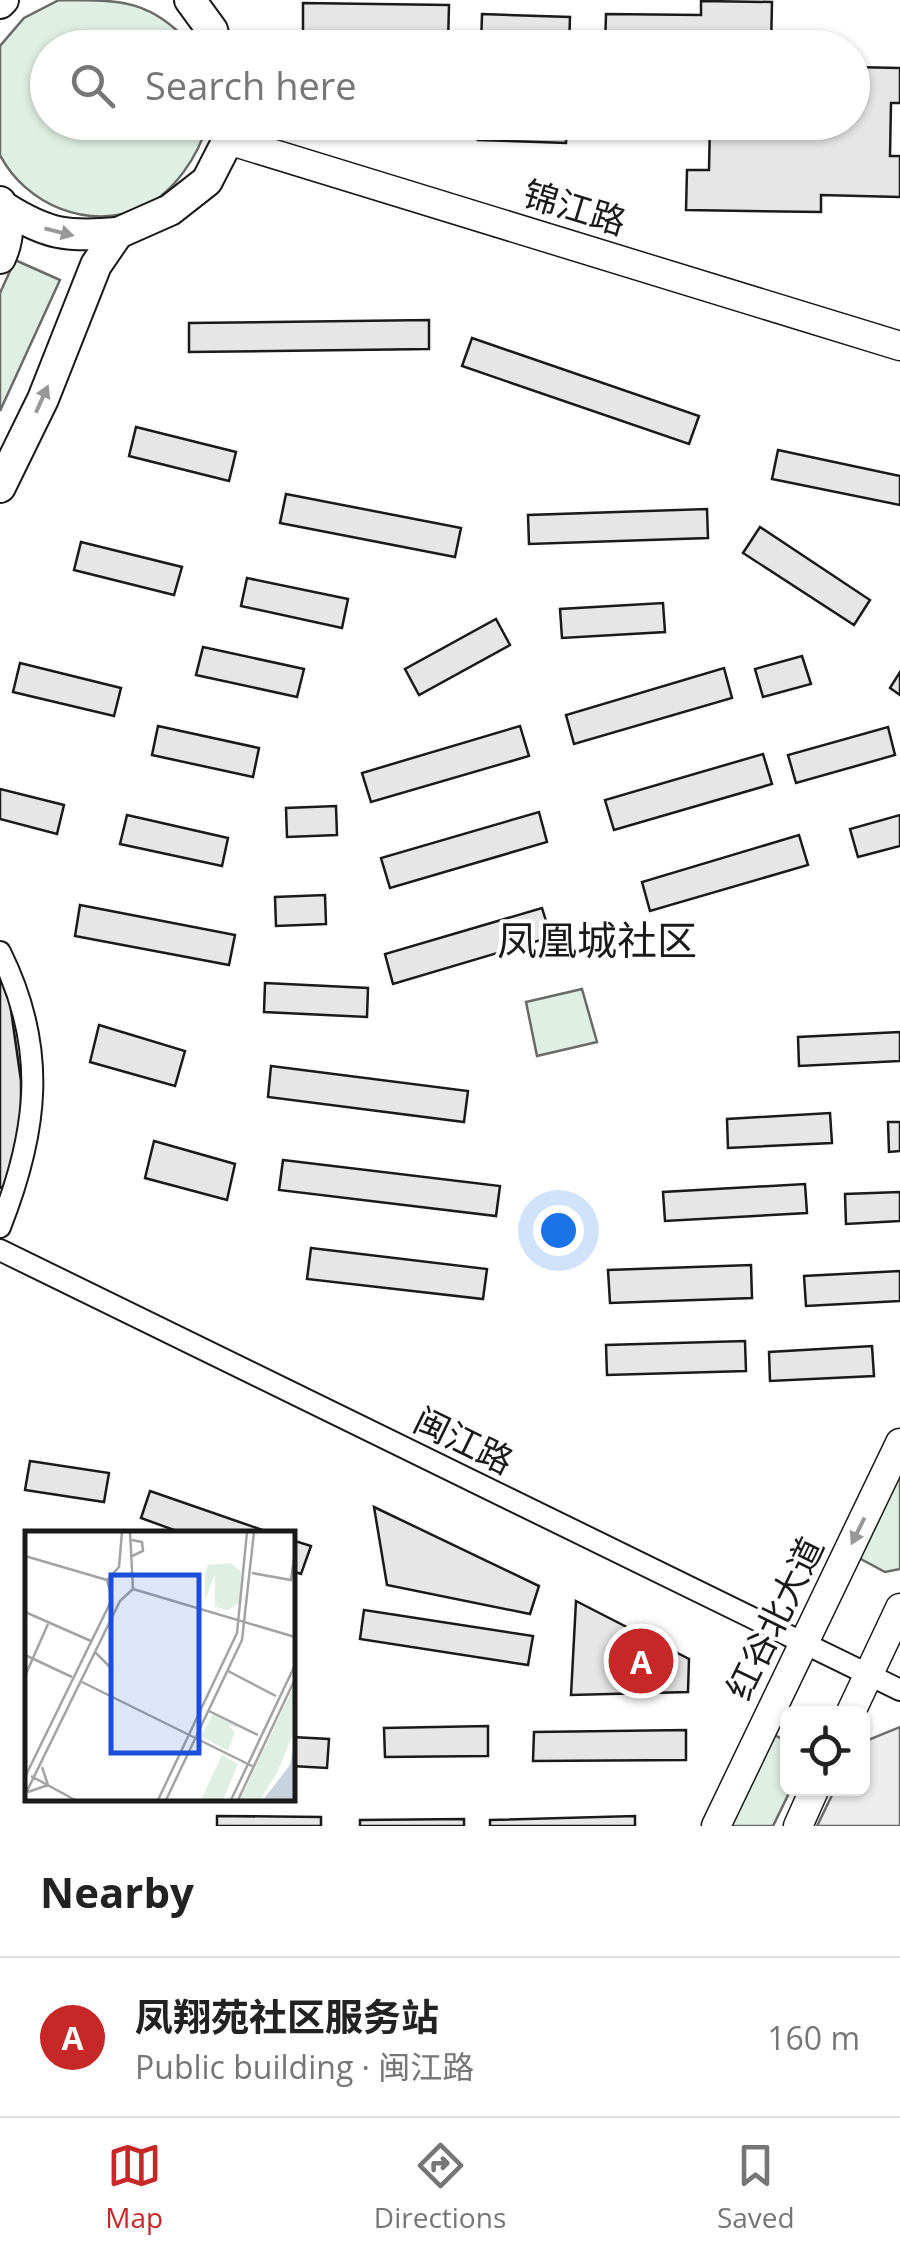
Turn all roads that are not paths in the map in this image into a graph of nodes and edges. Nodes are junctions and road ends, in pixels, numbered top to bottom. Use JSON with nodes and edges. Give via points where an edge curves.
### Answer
{"nodes":[{"id":1,"x":190,"y":0,"type":"edge"},
{"id":2,"x":212,"y":30,"type":"edge"},
{"id":3,"x":225,"y":140,"type":"edge"},
{"id":4,"x":253,"y":140,"type":"edge"},
{"id":5,"x":2,"y":205,"type":"edge"},
{"id":6,"x":118,"y":233,"type":"junction"},
{"id":7,"x":0,"y":258,"type":"edge"},
{"id":8,"x":900,"y":346,"type":"edge"},
{"id":9,"x":0,"y":486,"type":"edge"},
{"id":10,"x":0,"y":952,"type":"edge"},
{"id":11,"x":0,"y":1227,"type":"edge"},
{"id":12,"x":0,"y":1250,"type":"edge"},
{"id":13,"x":900,"y":1444,"type":"edge"},
{"id":14,"x":900,"y":1608,"type":"edge"},
{"id":15,"x":804,"y":1642,"type":"junction"},
{"id":16,"x":869,"y":1674,"type":"junction"},
{"id":17,"x":900,"y":1690,"type":"edge"},
{"id":18,"x":854,"y":1706,"type":"edge"},
{"id":19,"x":811,"y":1796,"type":"edge"},
{"id":20,"x":716,"y":1826,"type":"edge"},
{"id":21,"x":798,"y":1826,"type":"edge"}],
"edges":[{"from":1,"to":2,"type":"highway"},
{"from":3,"to":6,"type":"highway","via":[[207,181],[170,210]]},
{"from":4,"to":8,"type":"main road","name":"锦江路"},
{"from":5,"to":6,"type":"highway","one_way":true,"via":[[34,226],[73,237]]},
{"from":5,"to":7,"type":"highway","via":[[7,242]]},
{"from":9,"to":6,"type":"highway","one_way":true,"via":[[96,265]]},
{"from":10,"to":11,"type":"street","via":[[34,1072],[27,1151]]},
{"from":12,"to":15,"type":"street","name":"闽江路"},
{"from":13,"to":15,"type":"main road","name":"红谷北大道","one_way":true},
{"from":14,"to":16,"type":"main road"},
{"from":15,"to":16,"type":"street","name":"闽江路"},
{"from":15,"to":20,"type":"main road","name":"红谷北大道"},
{"from":16,"to":17,"type":"street","name":"闽江路"},
{"from":16,"to":18,"type":"main road"},
{"from":19,"to":21,"type":"main road"}]}
